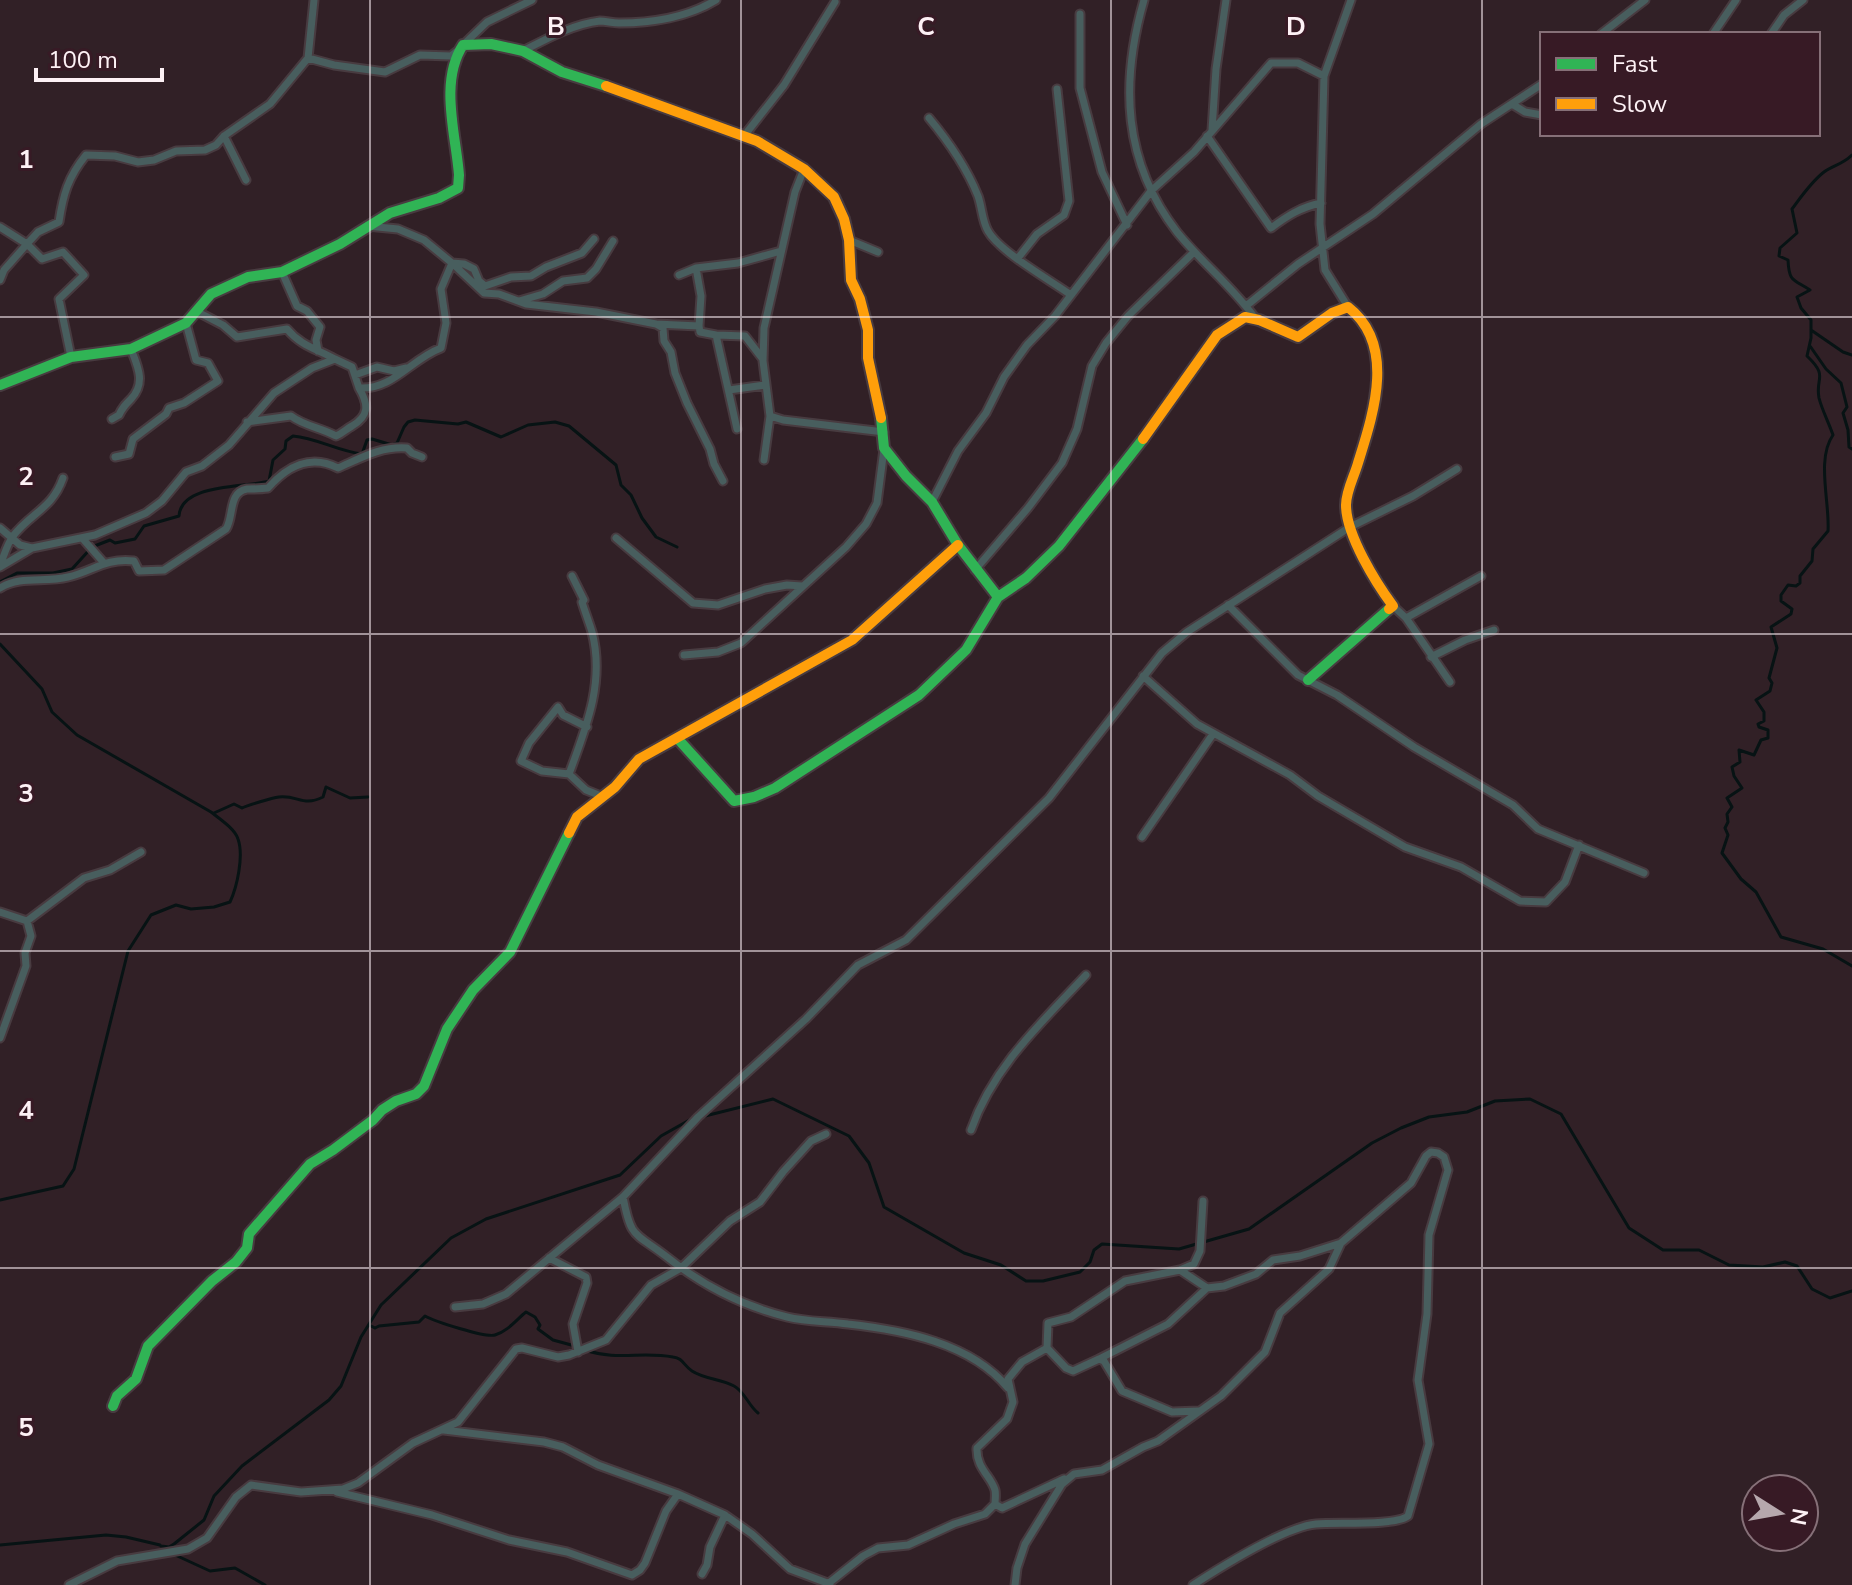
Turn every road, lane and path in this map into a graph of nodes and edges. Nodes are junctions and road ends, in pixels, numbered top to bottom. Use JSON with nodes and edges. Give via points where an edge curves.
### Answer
{"nodes":[{"id":1,"x":314,"y":0,"type":"edge"},
{"id":2,"x":530,"y":0,"type":"edge"},
{"id":3,"x":716,"y":0,"type":"edge"},
{"id":4,"x":1144,"y":0,"type":"edge"},
{"id":5,"x":1226,"y":0,"type":"edge"},
{"id":6,"x":1351,"y":0,"type":"edge"},
{"id":7,"x":1645,"y":0,"type":"edge"},
{"id":8,"x":1736,"y":0,"type":"edge"},
{"id":9,"x":1803,"y":0,"type":"edge"},
{"id":10,"x":835,"y":2,"type":"edge"},
{"id":11,"x":1080,"y":14,"type":"dead end"},
{"id":12,"x":1604,"y":32,"type":"edge"},
{"id":13,"x":1714,"y":32,"type":"edge"},
{"id":14,"x":1772,"y":32,"type":"edge"},
{"id":15,"x":459,"y":48,"type":"junction"},
{"id":16,"x":523,"y":51,"type":"junction"},
{"id":17,"x":308,"y":58,"type":"junction"},
{"id":18,"x":1324,"y":76,"type":"junction"},
{"id":19,"x":1540,"y":85,"type":"edge"},
{"id":20,"x":1057,"y":89,"type":"dead end"},
{"id":21,"x":1512,"y":104,"type":"junction"},
{"id":22,"x":1540,"y":115,"type":"edge"},
{"id":23,"x":929,"y":118,"type":"dead end"},
{"id":24,"x":1210,"y":133,"type":"junction"},
{"id":25,"x":224,"y":136,"type":"junction"},
{"id":26,"x":744,"y":136,"type":"junction"},
{"id":27,"x":804,"y":169,"type":"junction"},
{"id":28,"x":246,"y":180,"type":"dead end"},
{"id":29,"x":1151,"y":191,"type":"junction"},
{"id":30,"x":1321,"y":203,"type":"junction"},
{"id":31,"x":1127,"y":225,"type":"junction"},
{"id":32,"x":365,"y":226,"type":"junction"},
{"id":33,"x":0,"y":227,"type":"edge"},
{"id":34,"x":594,"y":239,"type":"dead end"},
{"id":35,"x":849,"y":240,"type":"junction"},
{"id":36,"x":613,"y":241,"type":"dead end"},
{"id":37,"x":27,"y":244,"type":"junction"},
{"id":38,"x":1322,"y":248,"type":"junction"},
{"id":39,"x":781,"y":251,"type":"junction"},
{"id":40,"x":878,"y":252,"type":"dead end"},
{"id":41,"x":1194,"y":252,"type":"junction"},
{"id":42,"x":1018,"y":258,"type":"junction"},
{"id":43,"x":452,"y":263,"type":"junction"},
{"id":44,"x":696,"y":268,"type":"junction"},
{"id":45,"x":282,"y":272,"type":"junction"},
{"id":46,"x":679,"y":275,"type":"dead end"},
{"id":47,"x":0,"y":280,"type":"edge"},
{"id":48,"x":1071,"y":295,"type":"junction"},
{"id":49,"x":519,"y":301,"type":"junction"},
{"id":50,"x":1246,"y":306,"type":"junction"},
{"id":51,"x":1348,"y":307,"type":"junction"},
{"id":52,"x":196,"y":311,"type":"junction"},
{"id":53,"x":1255,"y":318,"type":"junction"},
{"id":54,"x":186,"y":323,"type":"junction"},
{"id":55,"x":656,"y":324,"type":"junction"},
{"id":56,"x":699,"y":326,"type":"junction"},
{"id":57,"x":716,"y":335,"type":"junction"},
{"id":58,"x":131,"y":349,"type":"junction"},
{"id":59,"x":318,"y":353,"type":"junction"},
{"id":60,"x":71,"y":357,"type":"junction"},
{"id":61,"x":335,"y":359,"type":"junction"},
{"id":62,"x":763,"y":361,"type":"junction"},
{"id":63,"x":312,"y":368,"type":"junction"},
{"id":64,"x":409,"y":368,"type":"junction"},
{"id":65,"x":355,"y":375,"type":"junction"},
{"id":66,"x":0,"y":385,"type":"edge"},
{"id":67,"x":765,"y":385,"type":"junction"},
{"id":68,"x":359,"y":388,"type":"junction"},
{"id":69,"x":729,"y":390,"type":"junction"},
{"id":70,"x":770,"y":416,"type":"junction"},
{"id":71,"x":112,"y":419,"type":"dead end"},
{"id":72,"x":247,"y":422,"type":"junction"},
{"id":73,"x":737,"y":429,"type":"dead end"},
{"id":74,"x":884,"y":432,"type":"junction"},
{"id":75,"x":884,"y":448,"type":"junction"},
{"id":76,"x":115,"y":457,"type":"dead end"},
{"id":77,"x":422,"y":457,"type":"dead end"},
{"id":78,"x":764,"y":460,"type":"dead end"},
{"id":79,"x":1457,"y":469,"type":"dead end"},
{"id":80,"x":63,"y":478,"type":"dead end"},
{"id":81,"x":723,"y":481,"type":"dead end"},
{"id":82,"x":932,"y":502,"type":"junction"},
{"id":83,"x":1350,"y":527,"type":"junction"},
{"id":84,"x":0,"y":528,"type":"edge"},
{"id":85,"x":616,"y":538,"type":"dead end"},
{"id":86,"x":11,"y":539,"type":"junction"},
{"id":87,"x":83,"y":539,"type":"junction"},
{"id":88,"x":958,"y":545,"type":"junction"},
{"id":89,"x":32,"y":548,"type":"junction"},
{"id":90,"x":104,"y":563,"type":"junction"},
{"id":91,"x":0,"y":566,"type":"edge"},
{"id":92,"x":975,"y":570,"type":"junction"},
{"id":93,"x":572,"y":576,"type":"dead end"},
{"id":94,"x":1481,"y":576,"type":"dead end"},
{"id":95,"x":802,"y":586,"type":"junction"},
{"id":96,"x":0,"y":588,"type":"edge"},
{"id":97,"x":998,"y":597,"type":"junction"},
{"id":98,"x":1228,"y":605,"type":"junction"},
{"id":99,"x":1393,"y":606,"type":"junction"},
{"id":100,"x":1406,"y":618,"type":"junction"},
{"id":101,"x":1494,"y":630,"type":"dead end"},
{"id":102,"x":684,"y":655,"type":"dead end"},
{"id":103,"x":1431,"y":657,"type":"junction"},
{"id":104,"x":1143,"y":676,"type":"junction"},
{"id":105,"x":1308,"y":680,"type":"junction"},
{"id":106,"x":1450,"y":682,"type":"dead end"},
{"id":107,"x":587,"y":727,"type":"junction"},
{"id":108,"x":1213,"y":734,"type":"junction"},
{"id":109,"x":678,"y":739,"type":"junction"},
{"id":110,"x":569,"y":774,"type":"junction"},
{"id":111,"x":601,"y":796,"type":"junction"},
{"id":112,"x":1142,"y":837,"type":"dead end"},
{"id":113,"x":1579,"y":845,"type":"junction"},
{"id":114,"x":141,"y":852,"type":"dead end"},
{"id":115,"x":1644,"y":873,"type":"dead end"},
{"id":116,"x":0,"y":912,"type":"edge"},
{"id":117,"x":27,"y":921,"type":"junction"},
{"id":118,"x":1086,"y":975,"type":"dead end"},
{"id":119,"x":0,"y":1038,"type":"edge"},
{"id":120,"x":971,"y":1130,"type":"dead end"},
{"id":121,"x":826,"y":1134,"type":"dead end"},
{"id":122,"x":623,"y":1197,"type":"junction"},
{"id":123,"x":1203,"y":1201,"type":"dead end"},
{"id":124,"x":1341,"y":1243,"type":"junction"},
{"id":125,"x":549,"y":1258,"type":"junction"},
{"id":126,"x":681,"y":1268,"type":"junction"},
{"id":127,"x":1180,"y":1270,"type":"junction"},
{"id":128,"x":1207,"y":1288,"type":"junction"},
{"id":129,"x":455,"y":1307,"type":"dead end"},
{"id":130,"x":576,"y":1347,"type":"junction"},
{"id":131,"x":1047,"y":1348,"type":"junction"},
{"id":132,"x":1099,"y":1359,"type":"junction"},
{"id":133,"x":1008,"y":1388,"type":"junction"},
{"id":134,"x":113,"y":1406,"type":"dead end"},
{"id":135,"x":1203,"y":1411,"type":"junction"},
{"id":136,"x":442,"y":1430,"type":"junction"},
{"id":137,"x":1074,"y":1474,"type":"junction"},
{"id":138,"x":328,"y":1490,"type":"junction"},
{"id":139,"x":678,"y":1494,"type":"junction"},
{"id":140,"x":995,"y":1504,"type":"junction"},
{"id":141,"x":725,"y":1515,"type":"junction"},
{"id":142,"x":702,"y":1574,"type":"dead end"},
{"id":143,"x":831,"y":1584,"type":"edge"},
{"id":144,"x":69,"y":1585,"type":"edge"},
{"id":145,"x":1015,"y":1585,"type":"edge"},
{"id":146,"x":1193,"y":1585,"type":"edge"}],
"edges":[{"from":1,"to":17,"type":"street"},
{"from":2,"to":15,"type":"street","via":[[487,22]]},
{"from":3,"to":16,"type":"street","via":[[684,15],[587,24]]},
{"from":4,"to":29,"type":"street","via":[[1130,61],[1130,97],[1141,171]]},
{"from":5,"to":24,"type":"street"},
{"from":6,"to":18,"type":"street"},
{"from":7,"to":12,"type":"street"},
{"from":8,"to":13,"type":"street"},
{"from":9,"to":14,"type":"street"},
{"from":10,"to":26,"type":"street","via":[[784,85]]},
{"from":11,"to":31,"type":"street","via":[[1080,88],[1102,172]]},
{"from":15,"to":16,"type":"street","via":[[491,44]]},
{"from":15,"to":17,"type":"street","via":[[451,56],[420,55],[385,72]]},
{"from":15,"to":32,"type":"street","via":[[452,90],[458,188]]},
{"from":16,"to":26,"type":"street","via":[[562,72]]},
{"from":17,"to":25,"type":"street","via":[[270,104]]},
{"from":18,"to":24,"type":"street","via":[[1298,63],[1271,63]]},
{"from":18,"to":30,"type":"street"},
{"from":19,"to":21,"type":"street"},
{"from":20,"to":42,"type":"street","via":[[1069,201],[1064,215],[1037,234]]},
{"from":21,"to":22,"type":"street"},
{"from":21,"to":38,"type":"street"},
{"from":23,"to":42,"type":"street","via":[[967,171],[986,230]]},
{"from":24,"to":29,"type":"street"},
{"from":24,"to":30,"type":"street","via":[[1271,228],[1290,214]]},
{"from":25,"to":28,"type":"street"},
{"from":25,"to":37,"type":"street","via":[[205,150],[176,151],[154,160],[86,155],[63,194],[59,222]]},
{"from":26,"to":27,"type":"street"},
{"from":27,"to":35,"type":"street","via":[[834,197]]},
{"from":27,"to":39,"type":"street"},
{"from":29,"to":31,"type":"street"},
{"from":29,"to":41,"type":"street"},
{"from":30,"to":38,"type":"street"},
{"from":31,"to":48,"type":"street"},
{"from":32,"to":43,"type":"street","via":[[398,229],[424,240]]},
{"from":32,"to":45,"type":"street"},
{"from":33,"to":37,"type":"street"},
{"from":34,"to":43,"type":"street","via":[[582,253],[531,276],[485,286],[474,269]]},
{"from":35,"to":40,"type":"street"},
{"from":35,"to":74,"type":"street","via":[[851,280],[868,330],[868,358]]},
{"from":36,"to":49,"type":"street","via":[[587,278],[563,281]]},
{"from":37,"to":47,"type":"street"},
{"from":37,"to":60,"type":"street","via":[[42,259],[63,252],[84,275],[59,299]]},
{"from":38,"to":50,"type":"street"},
{"from":38,"to":51,"type":"street","via":[[1325,270]]},
{"from":39,"to":44,"type":"street"},
{"from":39,"to":62,"type":"street","via":[[764,328]]},
{"from":41,"to":50,"type":"street"},
{"from":41,"to":92,"type":"street","via":[[1106,343],[1092,366],[1077,429],[1062,463]]},
{"from":42,"to":48,"type":"street"},
{"from":43,"to":49,"type":"street","via":[[481,292]]},
{"from":43,"to":64,"type":"street","via":[[441,289],[446,323],[441,348]]},
{"from":44,"to":46,"type":"street"},
{"from":44,"to":56,"type":"street"},
{"from":45,"to":52,"type":"street","via":[[248,277],[211,294]]},
{"from":45,"to":59,"type":"street","via":[[297,306],[320,327]]},
{"from":48,"to":82,"type":"street","via":[[1004,377]]},
{"from":49,"to":55,"type":"street"},
{"from":50,"to":53,"type":"street"},
{"from":51,"to":53,"type":"street","via":[[1298,337]]},
{"from":51,"to":83,"type":"street","via":[[1370,334],[1378,386],[1346,505]]},
{"from":52,"to":54,"type":"street"},
{"from":52,"to":59,"type":"street","via":[[237,337],[287,329]]},
{"from":53,"to":97,"type":"street","via":[[1245,317],[1217,335],[1059,546]]},
{"from":54,"to":58,"type":"street"},
{"from":54,"to":76,"type":"street","via":[[196,360],[208,363],[218,381],[169,408],[133,439],[129,454]]},
{"from":55,"to":56,"type":"street"},
{"from":55,"to":81,"type":"street","via":[[663,328],[675,373]]},
{"from":56,"to":57,"type":"street","via":[[700,332]]},
{"from":57,"to":62,"type":"street","via":[[745,336]]},
{"from":57,"to":69,"type":"street"},
{"from":58,"to":60,"type":"street"},
{"from":58,"to":71,"type":"street","via":[[141,380]]},
{"from":59,"to":61,"type":"street"},
{"from":59,"to":63,"type":"street"},
{"from":60,"to":66,"type":"street"},
{"from":61,"to":63,"type":"street"},
{"from":61,"to":65,"type":"street","via":[[349,364]]},
{"from":62,"to":67,"type":"street"},
{"from":63,"to":72,"type":"street","via":[[274,393]]},
{"from":64,"to":65,"type":"street","via":[[394,371],[382,366]]},
{"from":64,"to":68,"type":"street","via":[[381,387]]},
{"from":65,"to":68,"type":"street"},
{"from":67,"to":69,"type":"street"},
{"from":67,"to":70,"type":"street"},
{"from":68,"to":72,"type":"street","via":[[366,412],[360,423],[340,435],[291,416]]},
{"from":69,"to":73,"type":"street"},
{"from":70,"to":74,"type":"street"},
{"from":70,"to":78,"type":"street"},
{"from":72,"to":87,"type":"street","via":[[229,445],[186,472],[152,509]]},
{"from":74,"to":75,"type":"street"},
{"from":75,"to":82,"type":"street"},
{"from":75,"to":95,"type":"street","via":[[877,503],[870,516],[846,547]]},
{"from":77,"to":90,"type":"street","via":[[398,447],[338,468],[306,462],[284,470],[268,488],[237,495],[230,525],[164,570],[139,571],[134,561]]},
{"from":79,"to":83,"type":"street"},
{"from":80,"to":86,"type":"street","via":[[51,503]]},
{"from":82,"to":88,"type":"street"},
{"from":83,"to":98,"type":"street"},
{"from":83,"to":99,"type":"street"},
{"from":84,"to":86,"type":"street"},
{"from":85,"to":95,"type":"street","via":[[693,603],[718,605],[765,589]]},
{"from":86,"to":89,"type":"street"},
{"from":86,"to":91,"type":"street"},
{"from":87,"to":89,"type":"street"},
{"from":87,"to":90,"type":"street"},
{"from":88,"to":92,"type":"street"},
{"from":88,"to":109,"type":"street","via":[[852,640]]},
{"from":89,"to":91,"type":"street"},
{"from":90,"to":96,"type":"street","via":[[67,578],[10,582]]},
{"from":92,"to":97,"type":"street"},
{"from":93,"to":107,"type":"street","via":[[593,634],[594,705]]},
{"from":94,"to":100,"type":"street"},
{"from":95,"to":102,"type":"street","via":[[741,643],[718,652]]},
{"from":97,"to":109,"type":"street","via":[[966,650],[919,695],[775,788],[734,801]]},
{"from":98,"to":104,"type":"street","via":[[1187,632]]},
{"from":98,"to":105,"type":"street"},
{"from":99,"to":100,"type":"street"},
{"from":99,"to":105,"type":"street"},
{"from":100,"to":103,"type":"street"},
{"from":101,"to":103,"type":"street"},
{"from":103,"to":106,"type":"street"},
{"from":104,"to":108,"type":"street"},
{"from":104,"to":122,"type":"street","via":[[1049,798],[906,940],[858,965],[698,1117]]},
{"from":105,"to":113,"type":"street","via":[[1513,805],[1538,829]]},
{"from":107,"to":110,"type":"street"},
{"from":107,"to":110,"type":"street","via":[[558,707],[521,761],[542,771]]},
{"from":108,"to":112,"type":"street"},
{"from":108,"to":113,"type":"street","via":[[1405,847],[1461,867],[1520,901],[1546,902],[1565,882]]},
{"from":109,"to":111,"type":"street","via":[[639,759]]},
{"from":110,"to":111,"type":"street"},
{"from":111,"to":134,"type":"street","via":[[577,817],[510,952],[473,990],[447,1029],[424,1086],[310,1164],[249,1234],[247,1248],[236,1262],[148,1346],[136,1379]]},
{"from":113,"to":115,"type":"street"},
{"from":114,"to":117,"type":"street","via":[[74,884]]},
{"from":116,"to":117,"type":"street"},
{"from":117,"to":119,"type":"street","via":[[31,936],[26,966]]},
{"from":118,"to":120,"type":"street","via":[[1005,1062]]},
{"from":121,"to":126,"type":"street","via":[[811,1141],[760,1202],[730,1221]]},
{"from":122,"to":125,"type":"street"},
{"from":122,"to":126,"type":"street","via":[[631,1229]]},
{"from":123,"to":127,"type":"street","via":[[1200,1251],[1194,1264]]},
{"from":124,"to":128,"type":"street","via":[[1273,1260],[1256,1274]]},
{"from":124,"to":135,"type":"street","via":[[1329,1269],[1280,1313],[1265,1352]]},
{"from":124,"to":146,"type":"street","via":[[1411,1183],[1426,1156],[1431,1152],[1444,1157],[1448,1170],[1429,1235],[1418,1380],[1429,1444],[1408,1516],[1393,1523],[1305,1526]]},
{"from":125,"to":129,"type":"street","via":[[506,1294],[483,1304]]},
{"from":125,"to":130,"type":"street","via":[[586,1277],[574,1318]]},
{"from":126,"to":130,"type":"street","via":[[651,1285],[606,1340]]},
{"from":126,"to":133,"type":"street","via":[[717,1291],[788,1317],[936,1341],[995,1372]]},
{"from":127,"to":128,"type":"street"},
{"from":127,"to":131,"type":"street","via":[[1125,1281],[1071,1317],[1048,1323]]},
{"from":128,"to":132,"type":"street","via":[[1168,1324]]},
{"from":130,"to":136,"type":"street","via":[[558,1357],[516,1349],[465,1415]]},
{"from":131,"to":132,"type":"street","via":[[1073,1371]]},
{"from":131,"to":133,"type":"street","via":[[1022,1362],[1008,1379]]},
{"from":132,"to":135,"type":"street","via":[[1122,1391],[1172,1412]]},
{"from":133,"to":140,"type":"street","via":[[1013,1402],[1007,1419],[977,1448],[995,1488]]},
{"from":135,"to":137,"type":"street","via":[[1102,1470]]},
{"from":136,"to":138,"type":"street","via":[[413,1443],[358,1483]]},
{"from":136,"to":139,"type":"street","via":[[554,1444]]},
{"from":137,"to":140,"type":"street","via":[[1002,1508]]},
{"from":137,"to":145,"type":"street","via":[[1025,1544]]},
{"from":138,"to":139,"type":"street","via":[[567,1552],[632,1575],[645,1563]]},
{"from":138,"to":144,"type":"street","via":[[251,1485],[207,1538],[188,1549],[117,1561]]},
{"from":139,"to":141,"type":"street"},
{"from":140,"to":143,"type":"street","via":[[985,1514],[908,1545],[878,1548]]},
{"from":141,"to":142,"type":"street"},
{"from":141,"to":143,"type":"street","via":[[790,1569]]}]}
